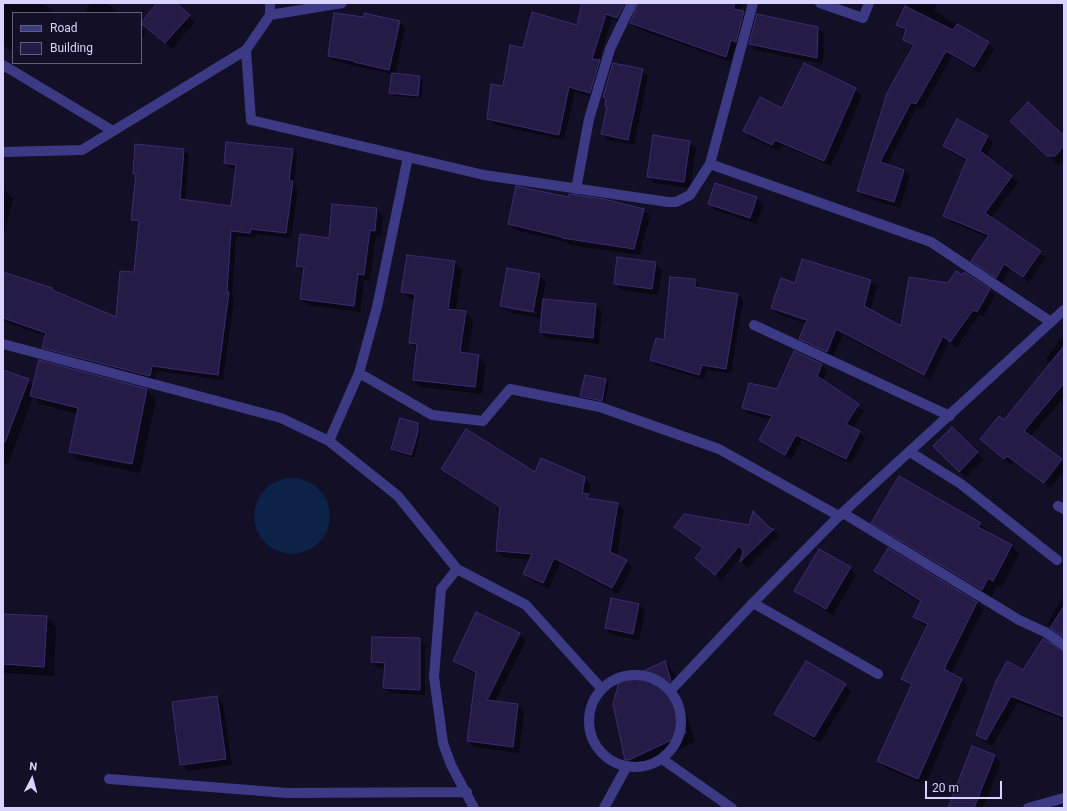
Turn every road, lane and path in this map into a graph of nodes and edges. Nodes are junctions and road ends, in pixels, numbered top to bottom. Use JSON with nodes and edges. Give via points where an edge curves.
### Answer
{"nodes":[{"id":1,"x":270,"y":3,"type":"edge"},
{"id":2,"x":342,"y":3,"type":"edge"},
{"id":3,"x":632,"y":3,"type":"edge"},
{"id":4,"x":753,"y":3,"type":"edge"},
{"id":5,"x":820,"y":3,"type":"edge"},
{"id":6,"x":868,"y":3,"type":"edge"},
{"id":7,"x":270,"y":15,"type":"junction"},
{"id":8,"x":246,"y":50,"type":"junction"},
{"id":9,"x":3,"y":65,"type":"edge"},
{"id":10,"x":113,"y":131,"type":"junction"},
{"id":11,"x":3,"y":152,"type":"edge"},
{"id":12,"x":408,"y":157,"type":"junction"},
{"id":13,"x":710,"y":164,"type":"junction"},
{"id":14,"x":576,"y":189,"type":"junction"},
{"id":15,"x":1064,"y":310,"type":"edge"},
{"id":16,"x":1051,"y":322,"type":"junction"},
{"id":17,"x":754,"y":325,"type":"dead end"},
{"id":18,"x":3,"y":344,"type":"edge"},
{"id":19,"x":359,"y":373,"type":"junction"},
{"id":20,"x":950,"y":416,"type":"junction"},
{"id":21,"x":329,"y":441,"type":"junction"},
{"id":22,"x":910,"y":452,"type":"junction"},
{"id":23,"x":841,"y":515,"type":"junction"},
{"id":24,"x":1057,"y":560,"type":"dead end"},
{"id":25,"x":457,"y":569,"type":"junction"},
{"id":26,"x":753,"y":603,"type":"junction"},
{"id":27,"x":1064,"y":645,"type":"edge"},
{"id":28,"x":878,"y":674,"type":"dead end"},
{"id":29,"x":601,"y":688,"type":"junction"},
{"id":30,"x":671,"y":690,"type":"junction"},
{"id":31,"x":662,"y":759,"type":"junction"},
{"id":32,"x":627,"y":766,"type":"junction"},
{"id":33,"x":109,"y":779,"type":"dead end"},
{"id":34,"x":467,"y":792,"type":"junction"},
{"id":35,"x":1064,"y":798,"type":"edge"},
{"id":36,"x":474,"y":808,"type":"edge"},
{"id":37,"x":604,"y":808,"type":"edge"},
{"id":38,"x":732,"y":808,"type":"edge"},
{"id":39,"x":1028,"y":808,"type":"edge"}],
"edges":[{"from":1,"to":7,"type":"street"},
{"from":2,"to":7,"type":"street"},
{"from":3,"to":14,"type":"street","via":[[610,49],[590,119]]},
{"from":4,"to":13,"type":"street"},
{"from":5,"to":6,"type":"street","via":[[863,18]]},
{"from":7,"to":8,"type":"street"},
{"from":8,"to":10,"type":"street"},
{"from":8,"to":12,"type":"street","via":[[251,120]]},
{"from":9,"to":10,"type":"street"},
{"from":10,"to":11,"type":"street","via":[[82,150]]},
{"from":12,"to":14,"type":"street","via":[[484,175]]},
{"from":12,"to":19,"type":"street","via":[[377,307]]},
{"from":13,"to":14,"type":"street","via":[[690,195],[676,202]]},
{"from":13,"to":16,"type":"street","via":[[931,242]]},
{"from":15,"to":16,"type":"street"},
{"from":16,"to":20,"type":"street"},
{"from":17,"to":20,"type":"street"},
{"from":18,"to":21,"type":"street","via":[[281,418]]},
{"from":19,"to":21,"type":"street"},
{"from":19,"to":23,"type":"street","via":[[432,415],[483,421],[510,389],[600,407],[719,449]]},
{"from":20,"to":22,"type":"street"},
{"from":21,"to":25,"type":"street","via":[[398,496]]},
{"from":22,"to":23,"type":"street"},
{"from":22,"to":24,"type":"street","via":[[961,484]]},
{"from":23,"to":26,"type":"street"},
{"from":23,"to":27,"type":"street"},
{"from":25,"to":29,"type":"street","via":[[526,605]]},
{"from":25,"to":34,"type":"street","via":[[441,589],[434,677],[443,743],[451,765]]},
{"from":26,"to":28,"type":"street"},
{"from":26,"to":30,"type":"street"},
{"from":29,"to":30,"type":"street","via":[[614,679],[628,674],[644,675],[659,680]]},
{"from":29,"to":32,"type":"street","via":[[593,701],[589,715],[590,730],[595,744],[605,756]]},
{"from":30,"to":31,"type":"street","via":[[679,703],[682,718],[680,734],[674,748]]},
{"from":31,"to":32,"type":"street","via":[[648,765]]},
{"from":31,"to":38,"type":"street"},
{"from":32,"to":37,"type":"street"},
{"from":33,"to":34,"type":"street","via":[[288,793]]},
{"from":34,"to":36,"type":"street"},
{"from":35,"to":39,"type":"street"}]}
